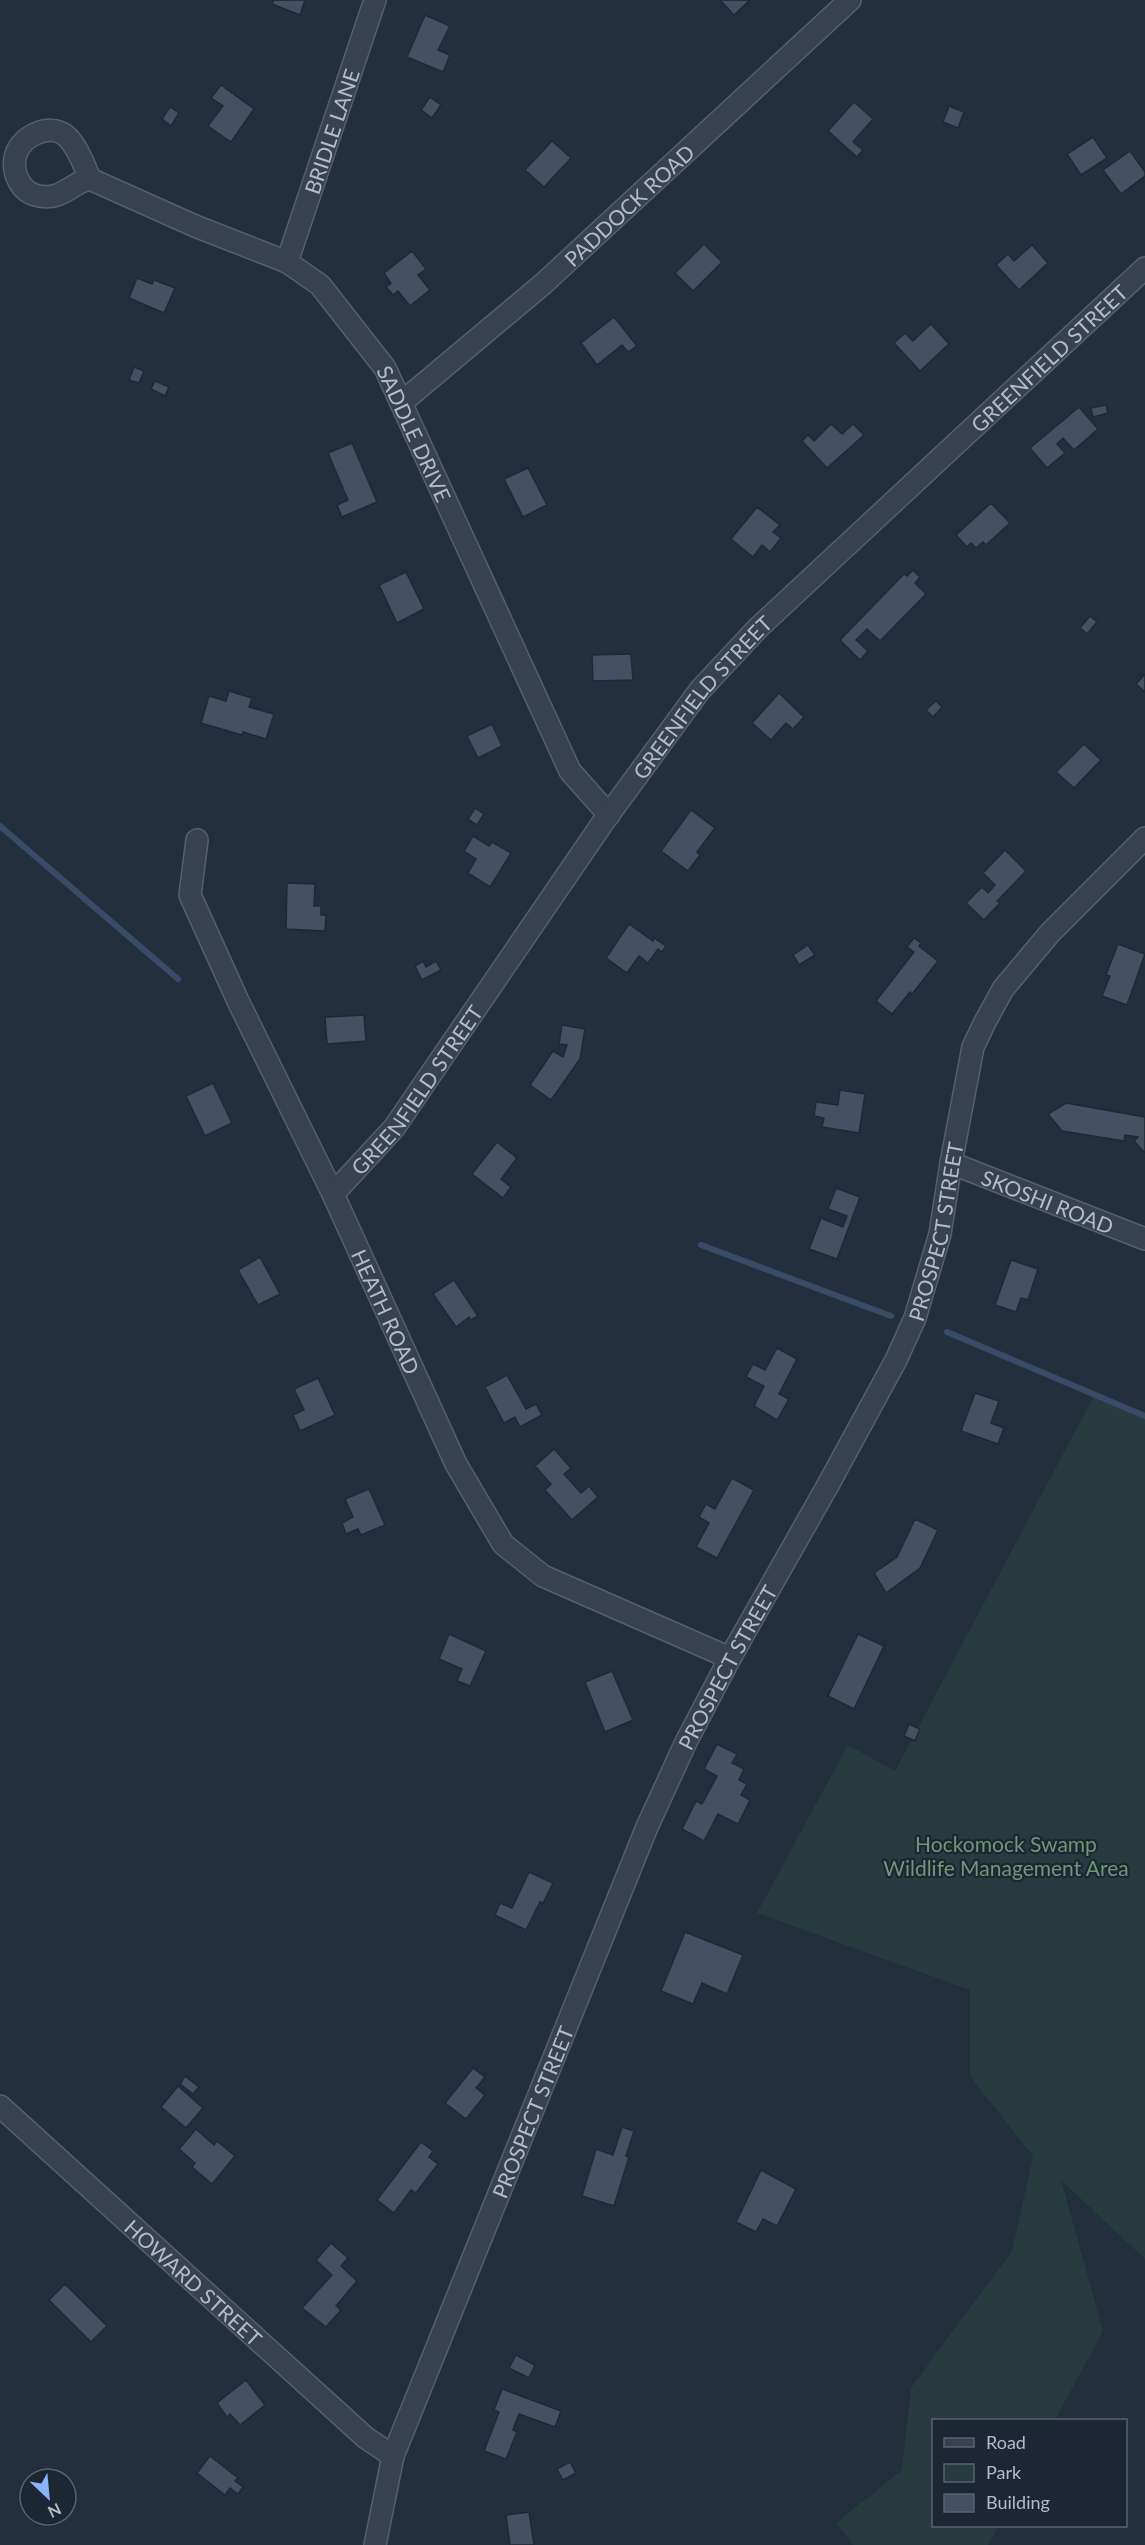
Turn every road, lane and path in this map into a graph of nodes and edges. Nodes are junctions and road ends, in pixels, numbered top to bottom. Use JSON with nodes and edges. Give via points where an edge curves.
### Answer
{"nodes":[{"id":1,"x":375,"y":0,"type":"edge"},
{"id":2,"x":850,"y":0,"type":"edge"},
{"id":3,"x":90,"y":179,"type":"dead end"},
{"id":4,"x":286,"y":262,"type":"junction"},
{"id":5,"x":1145,"y":268,"type":"edge"},
{"id":6,"x":401,"y":403,"type":"junction"},
{"id":7,"x":609,"y":814,"type":"junction"},
{"id":8,"x":1145,"y":838,"type":"edge"},
{"id":9,"x":197,"y":840,"type":"dead end"},
{"id":10,"x":951,"y":1164,"type":"junction"},
{"id":11,"x":333,"y":1194,"type":"junction"},
{"id":12,"x":1145,"y":1239,"type":"edge"},
{"id":13,"x":730,"y":1658,"type":"junction"},
{"id":14,"x":0,"y":2106,"type":"edge"},
{"id":15,"x":393,"y":2456,"type":"junction"},
{"id":16,"x":375,"y":2545,"type":"edge"}],
"edges":[{"from":1,"to":4,"type":"street","name":"BRIDLE LANE"},
{"from":2,"to":6,"type":"street","name":"PADDOCK ROAD","via":[[543,284]]},
{"from":3,"to":4,"type":"street","name":"SADDLE DRIVE"},
{"from":4,"to":6,"type":"street","name":"SADDLE DRIVE","via":[[320,285],[385,368]]},
{"from":5,"to":7,"type":"street","name":"GREENFIELD STREET","via":[[758,628],[700,690]]},
{"from":6,"to":7,"type":"street","name":"SADDLE DRIVE","via":[[570,771]]},
{"from":7,"to":11,"type":"street","name":"GREENFIELD STREET","via":[[394,1128]]},
{"from":8,"to":10,"type":"street","name":"PROSPECT STREET","via":[[1050,933],[1003,989],[974,1047]]},
{"from":9,"to":11,"type":"street","name":"HEATH ROAD","via":[[190,895]]},
{"from":10,"to":12,"type":"street","name":"SKOSHI ROAD"},
{"from":10,"to":13,"type":"street","name":"PROSPECT STREET","via":[[929,1278],[896,1360]]},
{"from":11,"to":13,"type":"street","name":"HEATH ROAD","via":[[456,1464],[503,1544],[543,1576]]},
{"from":13,"to":15,"type":"street","name":"PROSPECT STREET","via":[[647,1827]]},
{"from":14,"to":15,"type":"street","name":"HOWARD STREET","via":[[366,2438]]},
{"from":15,"to":16,"type":"street","name":"PROSPECT STREET"}]}
